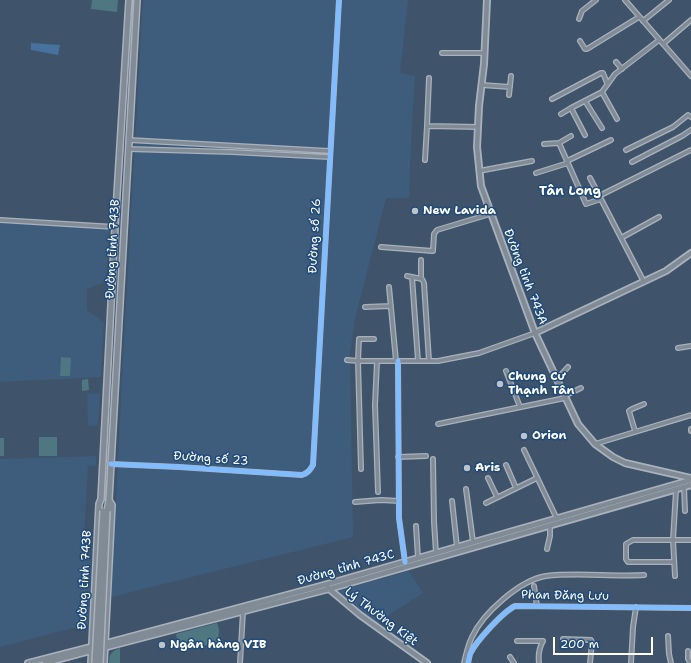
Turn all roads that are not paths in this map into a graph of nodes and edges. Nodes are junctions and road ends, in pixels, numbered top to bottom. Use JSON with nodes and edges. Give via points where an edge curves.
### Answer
{"nodes":[{"id":1,"x":129,"y":0,"type":"edge"},
{"id":2,"x":137,"y":0,"type":"edge"},
{"id":3,"x":339,"y":0,"type":"edge"},
{"id":4,"x":487,"y":0,"type":"edge"},
{"id":5,"x":596,"y":0,"type":"edge"},
{"id":6,"x":625,"y":0,"type":"edge"},
{"id":7,"x":669,"y":0,"type":"edge"},
{"id":8,"x":639,"y":17,"type":"junction"},
{"id":9,"x":579,"y":19,"type":"dead end"},
{"id":10,"x":691,"y":20,"type":"edge"},
{"id":11,"x":643,"y":21,"type":"junction"},
{"id":12,"x":659,"y":40,"type":"junction"},
{"id":13,"x":580,"y":41,"type":"dead end"},
{"id":14,"x":663,"y":44,"type":"junction"},
{"id":15,"x":442,"y":53,"type":"dead end"},
{"id":16,"x":484,"y":53,"type":"junction"},
{"id":17,"x":616,"y":62,"type":"dead end"},
{"id":18,"x":622,"y":69,"type":"junction"},
{"id":19,"x":511,"y":76,"type":"dead end"},
{"id":20,"x":691,"y":76,"type":"edge"},
{"id":21,"x":429,"y":78,"type":"dead end"},
{"id":22,"x":607,"y":83,"type":"junction"},
{"id":23,"x":482,"y":85,"type":"junction"},
{"id":24,"x":510,"y":87,"type":"junction"},
{"id":25,"x":602,"y":92,"type":"junction"},
{"id":26,"x":509,"y":95,"type":"dead end"},
{"id":27,"x":552,"y":99,"type":"dead end"},
{"id":28,"x":585,"y":101,"type":"junction"},
{"id":29,"x":571,"y":108,"type":"junction"},
{"id":30,"x":561,"y":114,"type":"dead end"},
{"id":31,"x":690,"y":115,"type":"edge"},
{"id":32,"x":617,"y":118,"type":"dead end"},
{"id":33,"x":426,"y":126,"type":"junction"},
{"id":34,"x":478,"y":128,"type":"junction"},
{"id":35,"x":602,"y":128,"type":"dead end"},
{"id":36,"x":691,"y":130,"type":"edge"},
{"id":37,"x":585,"y":135,"type":"dead end"},
{"id":38,"x":571,"y":136,"type":"dead end"},
{"id":39,"x":128,"y":140,"type":"junction"},
{"id":40,"x":611,"y":140,"type":"dead end"},
{"id":41,"x":559,"y":143,"type":"junction"},
{"id":42,"x":544,"y":144,"type":"dead end"},
{"id":43,"x":232,"y":146,"type":"junction"},
{"id":44,"x":128,"y":149,"type":"junction"},
{"id":45,"x":626,"y":150,"type":"dead end"},
{"id":46,"x":691,"y":150,"type":"edge"},
{"id":47,"x":329,"y":151,"type":"junction"},
{"id":48,"x":232,"y":152,"type":"junction"},
{"id":49,"x":329,"y":157,"type":"junction"},
{"id":50,"x":425,"y":160,"type":"dead end"},
{"id":51,"x":532,"y":161,"type":"dead end"},
{"id":52,"x":568,"y":162,"type":"junction"},
{"id":53,"x":632,"y":162,"type":"dead end"},
{"id":54,"x":479,"y":171,"type":"junction"},
{"id":55,"x":536,"y":173,"type":"dead end"},
{"id":56,"x":590,"y":178,"type":"dead end"},
{"id":57,"x":600,"y":197,"type":"junction"},
{"id":58,"x":490,"y":214,"type":"junction"},
{"id":59,"x":659,"y":217,"type":"dead end"},
{"id":60,"x":0,"y":220,"type":"edge"},
{"id":61,"x":115,"y":227,"type":"junction"},
{"id":62,"x":621,"y":238,"type":"junction"},
{"id":63,"x":382,"y":247,"type":"dead end"},
{"id":64,"x":691,"y":253,"type":"edge"},
{"id":65,"x":421,"y":260,"type":"dead end"},
{"id":66,"x":407,"y":276,"type":"dead end"},
{"id":67,"x":412,"y":277,"type":"junction"},
{"id":68,"x":421,"y":279,"type":"junction"},
{"id":69,"x":644,"y":282,"type":"junction"},
{"id":70,"x":389,"y":287,"type":"dead end"},
{"id":71,"x":112,"y":297,"type":"junction"},
{"id":72,"x":120,"y":298,"type":"junction"},
{"id":73,"x":391,"y":306,"type":"junction"},
{"id":74,"x":365,"y":307,"type":"dead end"},
{"id":75,"x":536,"y":333,"type":"junction"},
{"id":76,"x":374,"y":339,"type":"dead end"},
{"id":77,"x":691,"y":346,"type":"edge"},
{"id":78,"x":678,"y":348,"type":"dead end"},
{"id":79,"x":347,"y":360,"type":"dead end"},
{"id":80,"x":358,"y":361,"type":"junction"},
{"id":81,"x":377,"y":361,"type":"junction"},
{"id":82,"x":397,"y":361,"type":"junction"},
{"id":83,"x":418,"y":361,"type":"junction"},
{"id":84,"x":429,"y":361,"type":"junction"},
{"id":85,"x":568,"y":367,"type":"dead end"},
{"id":86,"x":506,"y":371,"type":"dead end"},
{"id":87,"x":557,"y":379,"type":"junction"},
{"id":88,"x":581,"y":388,"type":"dead end"},
{"id":89,"x":565,"y":397,"type":"junction"},
{"id":90,"x":644,"y":404,"type":"dead end"},
{"id":91,"x":520,"y":407,"type":"junction"},
{"id":92,"x":691,"y":415,"type":"edge"},
{"id":93,"x":438,"y":424,"type":"dead end"},
{"id":94,"x":635,"y":431,"type":"junction"},
{"id":95,"x":595,"y":444,"type":"junction"},
{"id":96,"x":524,"y":450,"type":"dead end"},
{"id":97,"x":426,"y":456,"type":"dead end"},
{"id":98,"x":398,"y":457,"type":"junction"},
{"id":99,"x":433,"y":459,"type":"dead end"},
{"id":100,"x":112,"y":464,"type":"junction"},
{"id":101,"x":506,"y":465,"type":"dead end"},
{"id":102,"x":361,"y":469,"type":"dead end"},
{"id":103,"x":308,"y":472,"type":"joint"},
{"id":104,"x":682,"y":476,"type":"junction"},
{"id":105,"x":488,"y":478,"type":"dead end"},
{"id":106,"x":537,"y":478,"type":"junction"},
{"id":107,"x":691,"y":479,"type":"edge"},
{"id":108,"x":687,"y":485,"type":"edge"},
{"id":109,"x":516,"y":488,"type":"junction"},
{"id":110,"x":466,"y":489,"type":"dead end"},
{"id":111,"x":676,"y":490,"type":"junction"},
{"id":112,"x":378,"y":492,"type":"dead end"},
{"id":113,"x":497,"y":497,"type":"junction"},
{"id":114,"x":101,"y":499,"type":"junction"},
{"id":115,"x":110,"y":500,"type":"junction"},
{"id":116,"x":399,"y":501,"type":"junction"},
{"id":117,"x":452,"y":501,"type":"dead end"},
{"id":118,"x":355,"y":502,"type":"dead end"},
{"id":119,"x":486,"y":503,"type":"dead end"},
{"id":120,"x":105,"y":511,"type":"junction"},
{"id":121,"x":686,"y":511,"type":"dead end"},
{"id":122,"x":557,"y":519,"type":"junction"},
{"id":123,"x":416,"y":526,"type":"dead end"},
{"id":124,"x":550,"y":526,"type":"junction"},
{"id":125,"x":673,"y":540,"type":"junction"},
{"id":126,"x":691,"y":540,"type":"edge"},
{"id":127,"x":473,"y":542,"type":"junction"},
{"id":128,"x":457,"y":547,"type":"junction"},
{"id":129,"x":547,"y":549,"type":"dead end"},
{"id":130,"x":436,"y":553,"type":"junction"},
{"id":131,"x":418,"y":558,"type":"junction"},
{"id":132,"x":405,"y":562,"type":"junction"},
{"id":133,"x":674,"y":562,"type":"junction"},
{"id":134,"x":644,"y":575,"type":"dead end"},
{"id":135,"x":675,"y":576,"type":"dead end"},
{"id":136,"x":324,"y":585,"type":"junction"},
{"id":137,"x":534,"y":586,"type":"dead end"},
{"id":138,"x":329,"y":589,"type":"junction"},
{"id":139,"x":537,"y":606,"type":"junction"},
{"id":140,"x":636,"y":607,"type":"junction"},
{"id":141,"x":691,"y":608,"type":"edge"},
{"id":142,"x":242,"y":609,"type":"junction"},
{"id":143,"x":668,"y":636,"type":"dead end"},
{"id":144,"x":563,"y":639,"type":"dead end"},
{"id":145,"x":517,"y":640,"type":"dead end"},
{"id":146,"x":105,"y":645,"type":"junction"},
{"id":147,"x":91,"y":648,"type":"junction"},
{"id":148,"x":688,"y":651,"type":"dead end"},
{"id":149,"x":510,"y":657,"type":"dead end"},
{"id":150,"x":28,"y":663,"type":"edge"},
{"id":151,"x":45,"y":663,"type":"edge"},
{"id":152,"x":91,"y":663,"type":"edge"},
{"id":153,"x":95,"y":663,"type":"edge"},
{"id":154,"x":100,"y":663,"type":"edge"},
{"id":155,"x":104,"y":663,"type":"edge"},
{"id":156,"x":240,"y":663,"type":"edge"},
{"id":157,"x":427,"y":663,"type":"edge"},
{"id":158,"x":464,"y":663,"type":"edge"},
{"id":159,"x":468,"y":663,"type":"edge"},
{"id":160,"x":514,"y":663,"type":"edge"},
{"id":161,"x":539,"y":663,"type":"edge"},
{"id":162,"x":590,"y":663,"type":"edge"},
{"id":163,"x":631,"y":663,"type":"edge"},
{"id":164,"x":671,"y":663,"type":"edge"},
{"id":165,"x":691,"y":663,"type":"edge"}],
"edges":[{"from":1,"to":61,"type":"main road","name":"Đường tỉnh 743B"},
{"from":2,"to":39,"type":"main road","name":"Đường tỉnh 743B"},
{"from":3,"to":47,"type":"street","name":"Đường số 26"},
{"from":4,"to":16,"type":"main road","name":"Đường tỉnh 743A"},
{"from":5,"to":9,"type":"street","via":[[582,11]]},
{"from":6,"to":8,"type":"street"},
{"from":7,"to":11,"type":"street"},
{"from":8,"to":11,"type":"street"},
{"from":8,"to":13,"type":"street","via":[[587,48]]},
{"from":10,"to":14,"type":"street"},
{"from":11,"to":12,"type":"street"},
{"from":12,"to":14,"type":"street"},
{"from":12,"to":18,"type":"street"},
{"from":14,"to":20,"type":"street"},
{"from":15,"to":16,"type":"street"},
{"from":16,"to":23,"type":"main road","name":"Đường tỉnh 743A"},
{"from":17,"to":18,"type":"street"},
{"from":18,"to":22,"type":"street"},
{"from":19,"to":24,"type":"street"},
{"from":21,"to":33,"type":"street"},
{"from":22,"to":25,"type":"street"},
{"from":22,"to":27,"type":"street","via":[[601,73]]},
{"from":23,"to":24,"type":"street"},
{"from":23,"to":34,"type":"main road","name":"Đường tỉnh 743A"},
{"from":24,"to":26,"type":"street"},
{"from":25,"to":28,"type":"street"},
{"from":25,"to":32,"type":"street"},
{"from":28,"to":29,"type":"street"},
{"from":28,"to":35,"type":"street"},
{"from":29,"to":30,"type":"street"},
{"from":29,"to":37,"type":"street"},
{"from":31,"to":45,"type":"street","via":[[673,127]]},
{"from":33,"to":34,"type":"street"},
{"from":33,"to":50,"type":"street"},
{"from":34,"to":54,"type":"main road","name":"Đường tỉnh 743A"},
{"from":36,"to":53,"type":"street"},
{"from":38,"to":41,"type":"street"},
{"from":39,"to":43,"type":"street"},
{"from":39,"to":44,"type":"main road","name":"Đường tỉnh 743B"},
{"from":40,"to":52,"type":"street"},
{"from":41,"to":42,"type":"street"},
{"from":41,"to":52,"type":"street"},
{"from":43,"to":47,"type":"street"},
{"from":43,"to":48,"type":"street"},
{"from":44,"to":48,"type":"street"},
{"from":44,"to":72,"type":"main road","name":"Đường tỉnh 743B"},
{"from":46,"to":57,"type":"street"},
{"from":47,"to":49,"type":"street","name":"Đường số 26"},
{"from":48,"to":49,"type":"street"},
{"from":49,"to":103,"type":"street","name":"Đường số 26","via":[[313,465]]},
{"from":51,"to":54,"type":"street"},
{"from":52,"to":55,"type":"street"},
{"from":52,"to":57,"type":"street","via":[[586,204]]},
{"from":54,"to":58,"type":"main road","name":"Đường tỉnh 743A"},
{"from":56,"to":57,"type":"street"},
{"from":57,"to":62,"type":"street"},
{"from":58,"to":63,"type":"street","via":[[436,230],[433,251]]},
{"from":58,"to":75,"type":"main road","name":"Đường tỉnh 743A"},
{"from":59,"to":62,"type":"street"},
{"from":60,"to":61,"type":"street"},
{"from":61,"to":71,"type":"main road","name":"Đường tỉnh 743B"},
{"from":62,"to":69,"type":"street"},
{"from":64,"to":69,"type":"main road","via":[[666,271]]},
{"from":65,"to":68,"type":"street"},
{"from":66,"to":67,"type":"street"},
{"from":67,"to":68,"type":"street"},
{"from":67,"to":83,"type":"street"},
{"from":68,"to":84,"type":"street","via":[[424,283]]},
{"from":69,"to":75,"type":"main road"},
{"from":70,"to":73,"type":"street"},
{"from":71,"to":72,"type":"main road"},
{"from":71,"to":114,"type":"main road","name":"Đường tỉnh 743B"},
{"from":72,"to":100,"type":"main road","name":"Đường tỉnh 743B"},
{"from":73,"to":74,"type":"street"},
{"from":73,"to":82,"type":"street"},
{"from":75,"to":84,"type":"street","via":[[479,353]]},
{"from":75,"to":87,"type":"main road","name":"Đường tỉnh 743A"},
{"from":76,"to":80,"type":"street","via":[[358,339]]},
{"from":77,"to":78,"type":"street"},
{"from":79,"to":80,"type":"street"},
{"from":80,"to":81,"type":"street"},
{"from":80,"to":102,"type":"street"},
{"from":81,"to":82,"type":"street"},
{"from":81,"to":112,"type":"street","via":[[375,405]]},
{"from":82,"to":83,"type":"street"},
{"from":82,"to":98,"type":"street"},
{"from":83,"to":84,"type":"street"},
{"from":85,"to":87,"type":"street"},
{"from":86,"to":91,"type":"street"},
{"from":87,"to":89,"type":"main road","name":"Đường tỉnh 743A"},
{"from":88,"to":89,"type":"street"},
{"from":89,"to":91,"type":"street"},
{"from":89,"to":95,"type":"main road","name":"Đường tỉnh 743A","via":[[578,424]]},
{"from":90,"to":94,"type":"street","via":[[629,411]]},
{"from":91,"to":93,"type":"street"},
{"from":92,"to":94,"type":"street"},
{"from":94,"to":95,"type":"street"},
{"from":95,"to":104,"type":"main road","name":"Đường tỉnh 743A","via":[[619,461]]},
{"from":96,"to":106,"type":"street"},
{"from":97,"to":98,"type":"street"},
{"from":98,"to":116,"type":"street"},
{"from":99,"to":130,"type":"street"},
{"from":100,"to":103,"type":"street","name":"Đường số 23","via":[[302,475]]},
{"from":100,"to":115,"type":"main road","name":"Đường tỉnh 743B"},
{"from":101,"to":109,"type":"street"},
{"from":104,"to":107,"type":"main road","name":"Đường tỉnh 743A"},
{"from":104,"to":108,"type":"main road"},
{"from":105,"to":113,"type":"street"},
{"from":106,"to":109,"type":"street"},
{"from":106,"to":122,"type":"street"},
{"from":107,"to":108,"type":"main road","name":"Đường tỉnh 743C"},
{"from":108,"to":111,"type":"main road","name":"Đường tỉnh 743C"},
{"from":108,"to":121,"type":"street"},
{"from":108,"to":122,"type":"main road","name":"Đường tỉnh 743C"},
{"from":109,"to":113,"type":"street"},
{"from":110,"to":127,"type":"street"},
{"from":111,"to":124,"type":"main road","name":"Đường tỉnh 743C"},
{"from":111,"to":125,"type":"street"},
{"from":113,"to":119,"type":"street"},
{"from":114,"to":120,"type":"main road","name":"Đường tỉnh 743B"},
{"from":114,"to":147,"type":"main road","name":"Đường tỉnh 743B"},
{"from":115,"to":120,"type":"main road","name":"Đường tỉnh 743B"},
{"from":115,"to":146,"type":"main road","name":"Đường tỉnh 743B","via":[[112,505]]},
{"from":116,"to":118,"type":"street"},
{"from":116,"to":132,"type":"street"},
{"from":117,"to":128,"type":"street"},
{"from":120,"to":153,"type":"main road","bridge":true},
{"from":120,"to":154,"type":"main road","bridge":true},
{"from":122,"to":127,"type":"main road","name":"Đường tỉnh 743C"},
{"from":123,"to":131,"type":"street"},
{"from":124,"to":129,"type":"street"},
{"from":124,"to":138,"type":"main road","name":"Đường tỉnh 743C"},
{"from":125,"to":126,"type":"street"},
{"from":125,"to":133,"type":"street"},
{"from":125,"to":133,"type":"street","via":[[633,540],[626,544],[626,559],[628,562]]},
{"from":127,"to":128,"type":"main road","name":"Đường tỉnh 743C"},
{"from":128,"to":130,"type":"main road","name":"Đường tỉnh 743C"},
{"from":130,"to":131,"type":"main road","name":"Đường tỉnh 743C"},
{"from":131,"to":132,"type":"main road","name":"Đường tỉnh 743C"},
{"from":132,"to":136,"type":"main road","name":"Đường tỉnh 743C"},
{"from":133,"to":135,"type":"street"},
{"from":134,"to":158,"type":"street","via":[[556,576],[532,581],[510,594],[490,611],[472,637]]},
{"from":136,"to":138,"type":"main road","name":"Lý Thường Kiệt"},
{"from":136,"to":142,"type":"main road","name":"Đường tỉnh 743C"},
{"from":137,"to":139,"type":"street"},
{"from":138,"to":142,"type":"main road","name":"Đường tỉnh 743C"},
{"from":138,"to":157,"type":"main road","name":"Lý Thường Kiệt","via":[[360,615]]},
{"from":139,"to":140,"type":"street","name":"Phan Đăng Lưu"},
{"from":139,"to":159,"type":"street","name":"Phan Đăng Lưu","via":[[511,608],[477,643]]},
{"from":140,"to":141,"type":"street","name":"Phan Đăng Lưu"},
{"from":140,"to":163,"type":"street"},
{"from":142,"to":146,"type":"main road","name":"Đường tỉnh 743C"},
{"from":142,"to":156,"type":"street"},
{"from":143,"to":164,"type":"street"},
{"from":144,"to":162,"type":"street","via":[[590,640]]},
{"from":145,"to":161,"type":"street","via":[[543,641],[538,654]]},
{"from":146,"to":147,"type":"main road","name":"Đường tỉnh 743C"},
{"from":146,"to":155,"type":"main road","name":"Đường tỉnh 743B"},
{"from":147,"to":150,"type":"main road","name":"Đường tỉnh 743C"},
{"from":147,"to":151,"type":"main road","name":"Đường tỉnh 743C"},
{"from":147,"to":152,"type":"main road","name":"Đường tỉnh 743B"},
{"from":148,"to":165,"type":"street"},
{"from":149,"to":160,"type":"street"}]}
